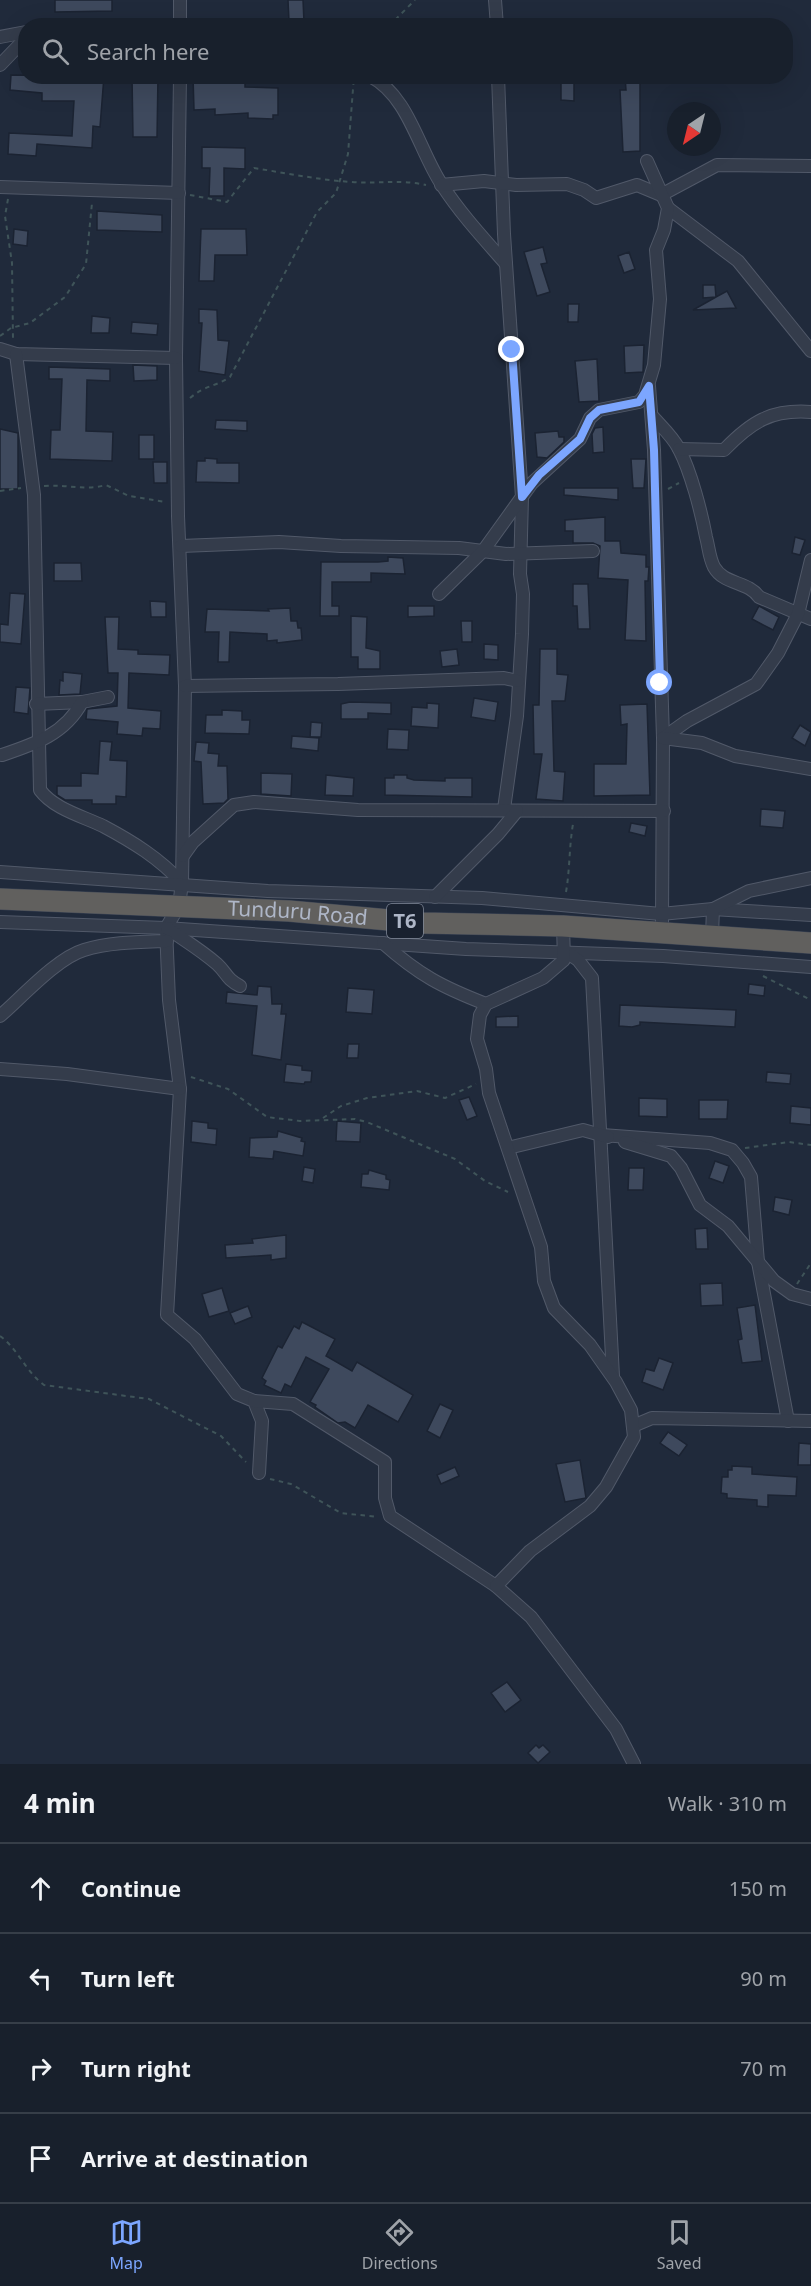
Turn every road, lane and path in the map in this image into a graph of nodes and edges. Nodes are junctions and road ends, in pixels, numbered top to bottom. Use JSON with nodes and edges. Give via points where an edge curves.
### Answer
{"nodes":[{"id":1,"x":180,"y":0,"type":"edge"},
{"id":2,"x":415,"y":0,"type":"edge"},
{"id":3,"x":495,"y":0,"type":"edge"},
{"id":4,"x":180,"y":18,"type":"edge"},
{"id":5,"x":398,"y":18,"type":"edge"},
{"id":6,"x":496,"y":18,"type":"edge"},
{"id":7,"x":18,"y":34,"type":"edge"},
{"id":8,"x":0,"y":37,"type":"edge"},
{"id":9,"x":18,"y":48,"type":"edge"},
{"id":10,"x":0,"y":66,"type":"edge"},
{"id":11,"x":180,"y":84,"type":"edge"},
{"id":12,"x":353,"y":84,"type":"edge"},
{"id":13,"x":383,"y":84,"type":"edge"},
{"id":14,"x":498,"y":84,"type":"edge"},
{"id":15,"x":647,"y":161,"type":"dead end"},
{"id":16,"x":811,"y":166,"type":"edge"},
{"id":17,"x":340,"y":182,"type":"junction"},
{"id":18,"x":503,"y":183,"type":"junction"},
{"id":19,"x":441,"y":185,"type":"junction"},
{"id":20,"x":5,"y":188,"type":"edge"},
{"id":21,"x":93,"y":188,"type":"junction"},
{"id":22,"x":179,"y":193,"type":"junction"},
{"id":23,"x":661,"y":195,"type":"junction"},
{"id":24,"x":668,"y":208,"type":"junction"},
{"id":25,"x":506,"y":264,"type":"junction"},
{"id":26,"x":11,"y":328,"type":"junction"},
{"id":27,"x":0,"y":336,"type":"edge"},
{"id":28,"x":0,"y":349,"type":"edge"},
{"id":29,"x":811,"y":351,"type":"edge"},
{"id":30,"x":16,"y":354,"type":"junction"},
{"id":31,"x":176,"y":358,"type":"junction"},
{"id":32,"x":649,"y":386,"type":"junction"},
{"id":33,"x":178,"y":404,"type":"junction"},
{"id":34,"x":811,"y":412,"type":"edge"},
{"id":35,"x":653,"y":417,"type":"junction"},
{"id":36,"x":679,"y":449,"type":"junction"},
{"id":37,"x":690,"y":479,"type":"junction"},
{"id":38,"x":33,"y":486,"type":"junction"},
{"id":39,"x":0,"y":491,"type":"edge"},
{"id":40,"x":522,"y":497,"type":"junction"},
{"id":41,"x":656,"y":497,"type":"junction"},
{"id":42,"x":178,"y":503,"type":"junction"},
{"id":43,"x":181,"y":546,"type":"junction"},
{"id":44,"x":483,"y":551,"type":"junction"},
{"id":45,"x":592,"y":551,"type":"dead end"},
{"id":46,"x":520,"y":553,"type":"junction"},
{"id":47,"x":811,"y":560,"type":"edge"},
{"id":48,"x":439,"y":594,"type":"dead end"},
{"id":49,"x":798,"y":614,"type":"junction"},
{"id":50,"x":811,"y":619,"type":"edge"},
{"id":51,"x":518,"y":681,"type":"junction"},
{"id":52,"x":185,"y":686,"type":"junction"},
{"id":53,"x":108,"y":697,"type":"dead end"},
{"id":54,"x":82,"y":702,"type":"junction"},
{"id":55,"x":36,"y":704,"type":"junction"},
{"id":56,"x":663,"y":738,"type":"junction"},
{"id":57,"x":38,"y":742,"type":"junction"},
{"id":58,"x":2,"y":755,"type":"dead end"},
{"id":59,"x":811,"y":769,"type":"edge"},
{"id":60,"x":504,"y":809,"type":"junction"},
{"id":61,"x":517,"y":811,"type":"junction"},
{"id":62,"x":576,"y":811,"type":"junction"},
{"id":63,"x":664,"y":811,"type":"junction"},
{"id":64,"x":183,"y":858,"type":"junction"},
{"id":65,"x":0,"y":872,"type":"edge"},
{"id":66,"x":811,"y":878,"type":"edge"},
{"id":67,"x":182,"y":883,"type":"junction"},
{"id":68,"x":435,"y":897,"type":"junction"},
{"id":69,"x":0,"y":899,"type":"edge"},
{"id":70,"x":563,"y":904,"type":"junction"},
{"id":71,"x":179,"y":906,"type":"junction"},
{"id":72,"x":713,"y":909,"type":"junction"},
{"id":73,"x":811,"y":915,"type":"edge"},
{"id":74,"x":0,"y":922,"type":"edge"},
{"id":75,"x":662,"y":923,"type":"junction"},
{"id":76,"x":563,"y":926,"type":"junction"},
{"id":77,"x":166,"y":934,"type":"junction"},
{"id":78,"x":712,"y":935,"type":"junction"},
{"id":79,"x":383,"y":943,"type":"junction"},
{"id":80,"x":811,"y":943,"type":"edge"},
{"id":81,"x":565,"y":951,"type":"junction"},
{"id":82,"x":759,"y":963,"type":"junction"},
{"id":83,"x":811,"y":967,"type":"edge"},
{"id":84,"x":240,"y":986,"type":"dead end"},
{"id":85,"x":811,"y":1000,"type":"edge"},
{"id":86,"x":486,"y":1004,"type":"junction"},
{"id":87,"x":0,"y":1016,"type":"edge"},
{"id":88,"x":0,"y":1070,"type":"edge"},
{"id":89,"x":178,"y":1073,"type":"junction"},
{"id":90,"x":487,"y":1079,"type":"junction"},
{"id":91,"x":180,"y":1089,"type":"junction"},
{"id":92,"x":323,"y":1119,"type":"junction"},
{"id":93,"x":602,"y":1135,"type":"junction"},
{"id":94,"x":811,"y":1145,"type":"edge"},
{"id":95,"x":508,"y":1148,"type":"junction"},
{"id":96,"x":732,"y":1150,"type":"junction"},
{"id":97,"x":526,"y":1202,"type":"junction"},
{"id":98,"x":758,"y":1262,"type":"junction"},
{"id":99,"x":811,"y":1263,"type":"edge"},
{"id":100,"x":792,"y":1294,"type":"junction"},
{"id":101,"x":811,"y":1299,"type":"edge"},
{"id":102,"x":0,"y":1336,"type":"edge"},
{"id":103,"x":613,"y":1377,"type":"junction"},
{"id":104,"x":254,"y":1401,"type":"junction"},
{"id":105,"x":788,"y":1421,"type":"junction"},
{"id":106,"x":811,"y":1421,"type":"edge"},
{"id":107,"x":633,"y":1426,"type":"junction"},
{"id":108,"x":259,"y":1473,"type":"junction"},
{"id":109,"x":390,"y":1516,"type":"junction"},
{"id":110,"x":496,"y":1586,"type":"junction"},
{"id":111,"x":634,"y":1764,"type":"edge"}],
"edges":[{"from":1,"to":4,"type":"street"},
{"from":2,"to":5,"type":"path"},
{"from":3,"to":6,"type":"street"},
{"from":7,"to":8,"type":"street"},
{"from":9,"to":10,"type":"street"},
{"from":11,"to":22,"type":"street"},
{"from":12,"to":17,"type":"path","via":[[348,154]]},
{"from":13,"to":19,"type":"street","via":[[401,106]]},
{"from":14,"to":18,"type":"street"},
{"from":15,"to":23,"type":"street"},
{"from":16,"to":23,"type":"street","via":[[717,165]]},
{"from":17,"to":19,"type":"path","via":[[404,180]]},
{"from":17,"to":22,"type":"path","via":[[254,168],[226,202]]},
{"from":17,"to":33,"type":"path","via":[[336,193],[317,212],[230,377],[202,387]]},
{"from":18,"to":19,"type":"street"},
{"from":18,"to":23,"type":"street","via":[[567,184],[596,198],[637,185]]},
{"from":18,"to":25,"type":"street"},
{"from":19,"to":25,"type":"street"},
{"from":20,"to":21,"type":"street"},
{"from":20,"to":26,"type":"path","via":[[12,263]]},
{"from":21,"to":22,"type":"street"},
{"from":21,"to":26,"type":"path","via":[[86,264],[65,297],[30,323]]},
{"from":22,"to":31,"type":"street"},
{"from":23,"to":24,"type":"street"},
{"from":24,"to":29,"type":"street","via":[[738,261]]},
{"from":24,"to":32,"type":"street","via":[[656,250],[660,299]]},
{"from":25,"to":40,"type":"street"},
{"from":26,"to":27,"type":"path"},
{"from":26,"to":30,"type":"path"},
{"from":28,"to":30,"type":"street"},
{"from":30,"to":31,"type":"street"},
{"from":30,"to":38,"type":"street"},
{"from":31,"to":33,"type":"street"},
{"from":32,"to":35,"type":"street"},
{"from":32,"to":40,"type":"street","via":[[639,402],[599,410],[590,418],[580,439],[539,475]]},
{"from":33,"to":42,"type":"street"},
{"from":34,"to":36,"type":"street","via":[[789,410],[754,422],[724,450]]},
{"from":35,"to":36,"type":"street"},
{"from":35,"to":41,"type":"street"},
{"from":36,"to":37,"type":"street"},
{"from":37,"to":41,"type":"path"},
{"from":37,"to":49,"type":"street","via":[[716,570],[724,579]]},
{"from":38,"to":39,"type":"path"},
{"from":38,"to":42,"type":"path","via":[[64,484],[88,490],[106,485],[129,496]]},
{"from":38,"to":55,"type":"street"},
{"from":40,"to":44,"type":"street"},
{"from":40,"to":46,"type":"street"},
{"from":41,"to":56,"type":"street"},
{"from":42,"to":43,"type":"street"},
{"from":43,"to":44,"type":"street","via":[[279,542]]},
{"from":43,"to":52,"type":"street"},
{"from":44,"to":46,"type":"street"},
{"from":44,"to":48,"type":"street"},
{"from":45,"to":46,"type":"street"},
{"from":46,"to":51,"type":"street","via":[[523,594]]},
{"from":47,"to":49,"type":"street"},
{"from":49,"to":50,"type":"street"},
{"from":49,"to":56,"type":"street","via":[[756,684]]},
{"from":51,"to":52,"type":"street","via":[[504,678]]},
{"from":51,"to":60,"type":"street"},
{"from":52,"to":64,"type":"street"},
{"from":53,"to":54,"type":"street"},
{"from":54,"to":55,"type":"street"},
{"from":54,"to":57,"type":"street","via":[[64,728]]},
{"from":55,"to":57,"type":"street"},
{"from":56,"to":59,"type":"street"},
{"from":56,"to":63,"type":"street"},
{"from":57,"to":58,"type":"street"},
{"from":57,"to":67,"type":"street","via":[[40,789],[46,798],[141,847],[165,864]]},
{"from":60,"to":61,"type":"street"},
{"from":60,"to":64,"type":"street","via":[[358,810],[254,802],[234,805],[193,842]]},
{"from":61,"to":62,"type":"street"},
{"from":61,"to":68,"type":"street"},
{"from":62,"to":63,"type":"street"},
{"from":62,"to":70,"type":"path"},
{"from":63,"to":75,"type":"street"},
{"from":64,"to":67,"type":"street"},
{"from":65,"to":67,"type":"street"},
{"from":66,"to":72,"type":"street","via":[[749,891]]},
{"from":67,"to":68,"type":"street","via":[[268,891]]},
{"from":67,"to":71,"type":"street"},
{"from":68,"to":70,"type":"street"},
{"from":69,"to":71,"type":"highway","name":"Tunduru Road","number":"T6"},
{"from":70,"to":75,"type":"street"},
{"from":71,"to":76,"type":"highway","name":"Tunduru Road","number":"T6","via":[[422,923]]},
{"from":71,"to":77,"type":"street"},
{"from":72,"to":73,"type":"street"},
{"from":72,"to":75,"type":"street"},
{"from":72,"to":78,"type":"street"},
{"from":74,"to":77,"type":"street"},
{"from":75,"to":76,"type":"highway","name":"Tunduru Road","number":"T6"},
{"from":75,"to":78,"type":"highway","name":"Tunduru Road","number":"T6"},
{"from":76,"to":81,"type":"street"},
{"from":77,"to":79,"type":"street"},
{"from":77,"to":84,"type":"street","via":[[202,952],[228,980]]},
{"from":77,"to":87,"type":"street","via":[[81,950],[59,964]]},
{"from":77,"to":89,"type":"street"},
{"from":78,"to":80,"type":"highway","name":"Tunduru Road","number":"T6"},
{"from":79,"to":81,"type":"street","via":[[466,950]]},
{"from":79,"to":86,"type":"street","via":[[411,968],[440,986]]},
{"from":81,"to":82,"type":"street"},
{"from":81,"to":86,"type":"street","via":[[564,960],[543,978]]},
{"from":81,"to":93,"type":"street","via":[[592,978]]},
{"from":82,"to":83,"type":"street"},
{"from":82,"to":85,"type":"path","via":[[765,978]]},
{"from":86,"to":90,"type":"street","via":[[480,1015],[477,1039]]},
{"from":88,"to":91,"type":"street","via":[[67,1074]]},
{"from":89,"to":91,"type":"street"},
{"from":89,"to":92,"type":"path","via":[[228,1089],[267,1117]]},
{"from":90,"to":92,"type":"path","via":[[445,1098],[417,1091],[367,1098],[341,1106]]},
{"from":90,"to":95,"type":"street"},
{"from":91,"to":104,"type":"street","via":[[167,1315],[195,1339],[237,1394]]},
{"from":92,"to":97,"type":"path","via":[[367,1122],[455,1159],[485,1181]]},
{"from":93,"to":95,"type":"street","via":[[583,1130]]},
{"from":93,"to":96,"type":"street","via":[[710,1143]]},
{"from":93,"to":98,"type":"street","via":[[671,1156],[700,1205],[728,1226]]},
{"from":93,"to":103,"type":"street","via":[[601,1192]]},
{"from":94,"to":96,"type":"path","via":[[789,1142]]},
{"from":95,"to":97,"type":"street"},
{"from":96,"to":98,"type":"street","via":[[751,1177]]},
{"from":97,"to":103,"type":"street","via":[[542,1247],[544,1281],[554,1308],[590,1345]]},
{"from":98,"to":100,"type":"street"},
{"from":98,"to":105,"type":"street"},
{"from":99,"to":100,"type":"path"},
{"from":100,"to":101,"type":"street"},
{"from":102,"to":108,"type":"path","via":[[44,1385],[149,1399],[221,1436]]},
{"from":103,"to":107,"type":"street","via":[[631,1410]]},
{"from":104,"to":108,"type":"street","via":[[262,1421]]},
{"from":104,"to":109,"type":"street","via":[[293,1404],[385,1462],[385,1498]]},
{"from":105,"to":106,"type":"street"},
{"from":105,"to":107,"type":"street","via":[[652,1418]]},
{"from":107,"to":110,"type":"street","via":[[634,1437],[619,1466],[590,1506],[530,1551]]},
{"from":108,"to":109,"type":"path","via":[[291,1484],[341,1513]]},
{"from":109,"to":110,"type":"street"},
{"from":110,"to":111,"type":"street","via":[[531,1617],[581,1680],[616,1729]]}]}
